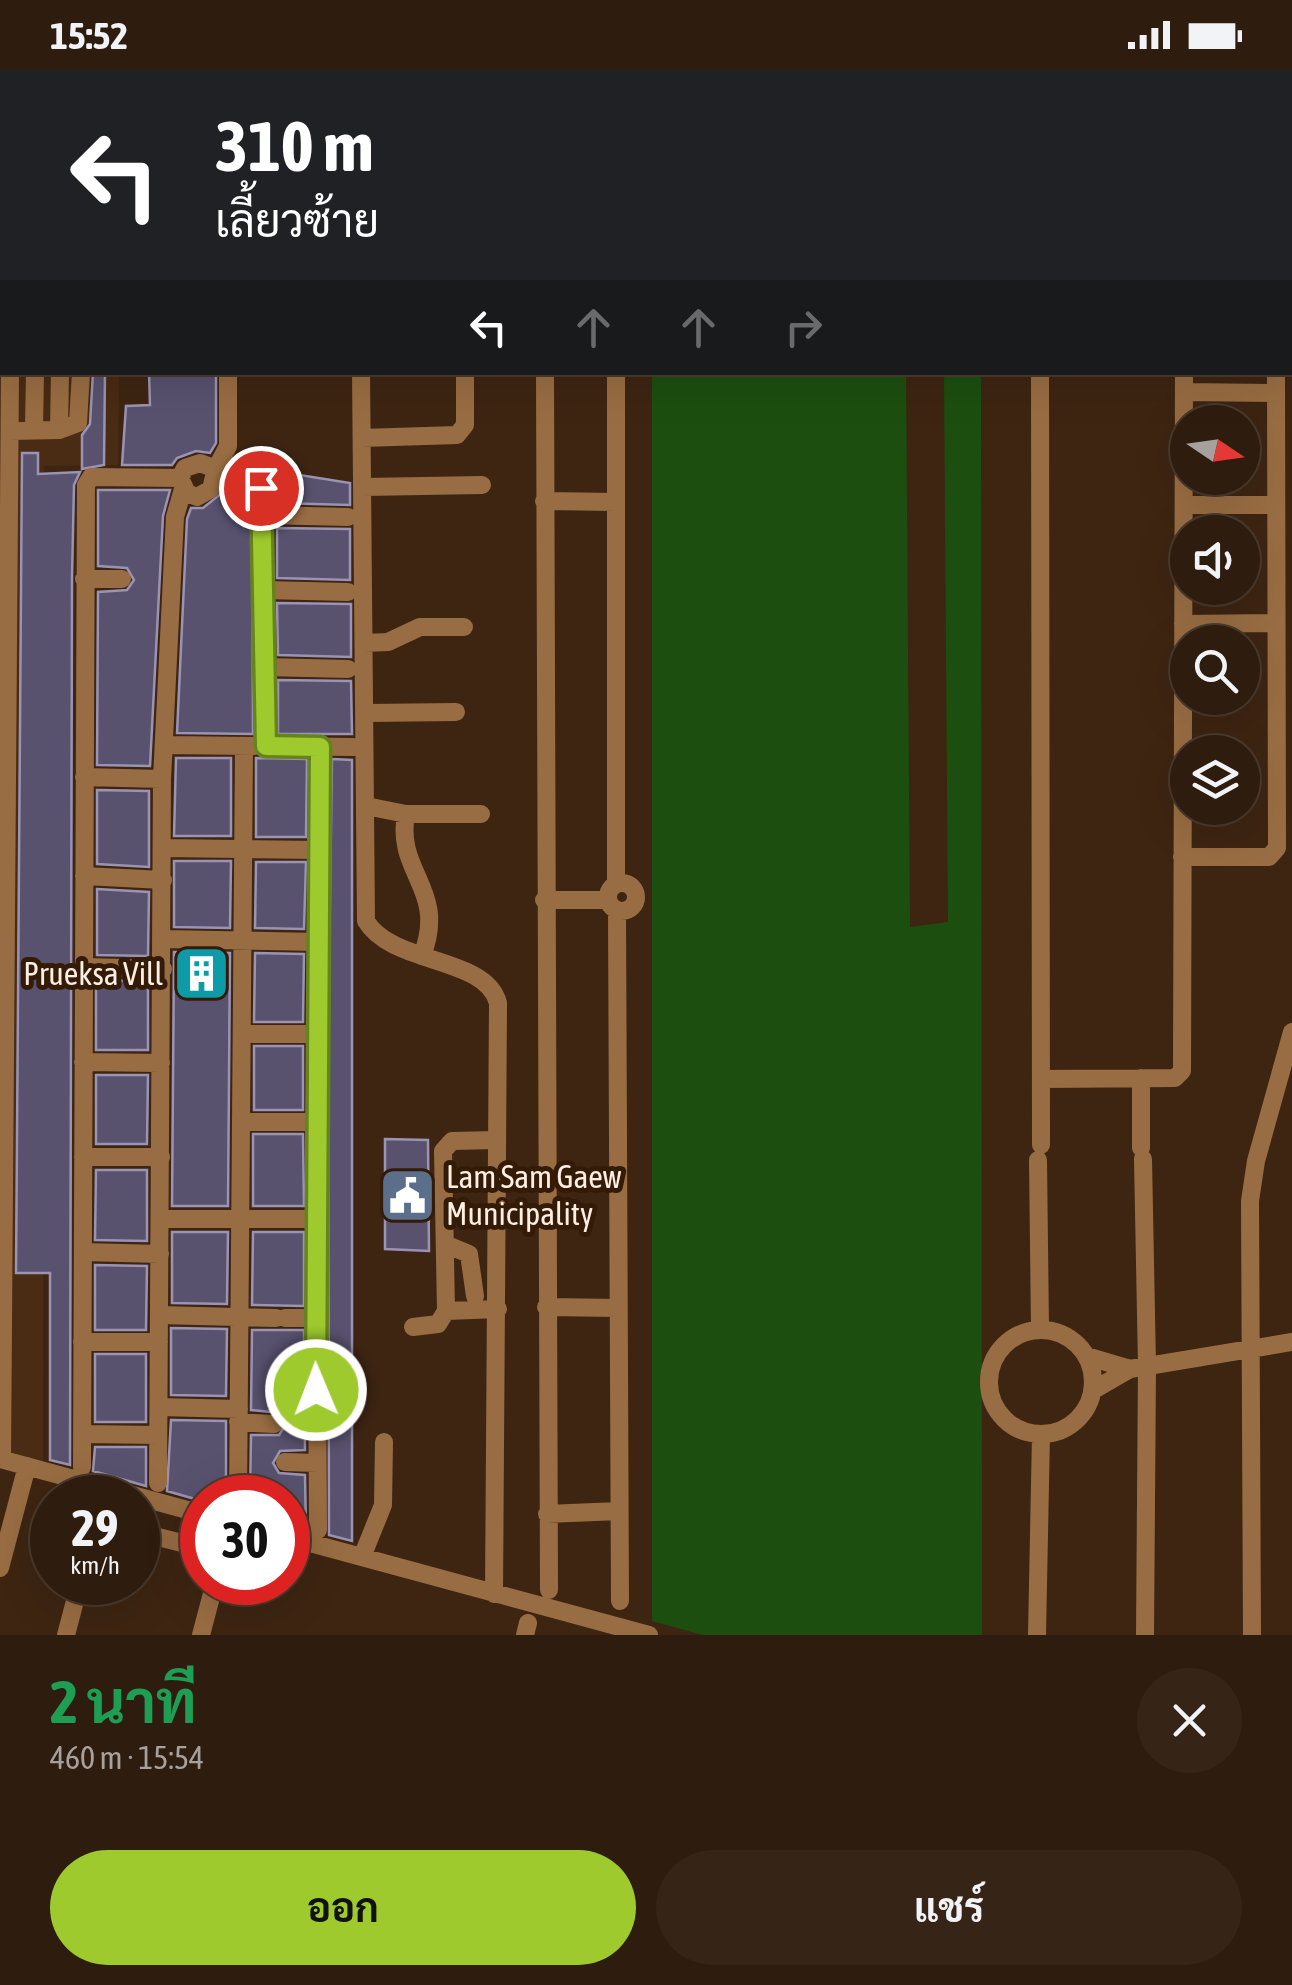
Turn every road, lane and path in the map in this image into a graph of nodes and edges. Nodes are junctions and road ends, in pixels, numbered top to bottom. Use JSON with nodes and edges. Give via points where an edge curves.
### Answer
{"nodes":[{"id":1,"x":10,"y":375,"type":"edge"},
{"id":2,"x":34,"y":375,"type":"edge"},
{"id":3,"x":60,"y":375,"type":"edge"},
{"id":4,"x":81,"y":375,"type":"edge"},
{"id":5,"x":228,"y":375,"type":"edge"},
{"id":6,"x":362,"y":375,"type":"edge"},
{"id":7,"x":465,"y":375,"type":"edge"},
{"id":8,"x":544,"y":375,"type":"edge"},
{"id":9,"x":616,"y":375,"type":"edge"},
{"id":10,"x":1040,"y":375,"type":"edge"},
{"id":11,"x":1184,"y":375,"type":"edge"},
{"id":12,"x":1276,"y":375,"type":"edge"},
{"id":13,"x":1184,"y":392,"type":"junction"},
{"id":14,"x":1276,"y":394,"type":"junction"},
{"id":15,"x":34,"y":430,"type":"junction"},
{"id":16,"x":59,"y":430,"type":"junction"},
{"id":17,"x":10,"y":431,"type":"junction"},
{"id":18,"x":362,"y":438,"type":"junction"},
{"id":19,"x":215,"y":474,"type":"junction"},
{"id":20,"x":182,"y":484,"type":"junction"},
{"id":21,"x":482,"y":485,"type":"dead end"},
{"id":22,"x":362,"y":487,"type":"junction"},
{"id":23,"x":544,"y":501,"type":"junction"},
{"id":24,"x":616,"y":502,"type":"junction"},
{"id":25,"x":1184,"y":505,"type":"junction"},
{"id":26,"x":1276,"y":505,"type":"junction"},
{"id":27,"x":265,"y":514,"type":"junction"},
{"id":28,"x":348,"y":517,"type":"dead end"},
{"id":29,"x":4,"y":526,"type":"edge"},
{"id":30,"x":122,"y":579,"type":"dead end"},
{"id":31,"x":84,"y":580,"type":"junction"},
{"id":32,"x":264,"y":590,"type":"junction"},
{"id":33,"x":348,"y":592,"type":"dead end"},
{"id":34,"x":1276,"y":623,"type":"junction"},
{"id":35,"x":1183,"y":624,"type":"junction"},
{"id":36,"x":464,"y":627,"type":"dead end"},
{"id":37,"x":365,"y":643,"type":"junction"},
{"id":38,"x":264,"y":667,"type":"junction"},
{"id":39,"x":348,"y":669,"type":"dead end"},
{"id":40,"x":456,"y":712,"type":"dead end"},
{"id":41,"x":366,"y":713,"type":"junction"},
{"id":42,"x":3,"y":730,"type":"edge"},
{"id":43,"x":164,"y":745,"type":"junction"},
{"id":44,"x":244,"y":746,"type":"junction"},
{"id":45,"x":266,"y":746,"type":"junction"},
{"id":46,"x":320,"y":747,"type":"junction"},
{"id":47,"x":352,"y":747,"type":"dead end"},
{"id":48,"x":84,"y":778,"type":"junction"},
{"id":49,"x":162,"y":779,"type":"junction"},
{"id":50,"x":366,"y":806,"type":"junction"},
{"id":51,"x":406,"y":814,"type":"junction"},
{"id":52,"x":481,"y":814,"type":"dead end"},
{"id":53,"x":163,"y":848,"type":"junction"},
{"id":54,"x":242,"y":849,"type":"junction"},
{"id":55,"x":318,"y":850,"type":"junction"},
{"id":56,"x":1182,"y":857,"type":"junction"},
{"id":57,"x":84,"y":876,"type":"junction"},
{"id":58,"x":163,"y":880,"type":"junction"},
{"id":59,"x":614,"y":898,"type":"junction"},
{"id":60,"x":544,"y":900,"type":"junction"},
{"id":61,"x":163,"y":939,"type":"junction"},
{"id":62,"x":242,"y":941,"type":"junction"},
{"id":63,"x":316,"y":942,"type":"junction"},
{"id":64,"x":422,"y":956,"type":"junction"},
{"id":65,"x":84,"y":968,"type":"junction"},
{"id":66,"x":163,"y":970,"type":"junction"},
{"id":67,"x":2,"y":1021,"type":"edge"},
{"id":68,"x":1292,"y":1032,"type":"edge"},
{"id":69,"x":242,"y":1034,"type":"junction"},
{"id":70,"x":315,"y":1034,"type":"junction"},
{"id":71,"x":83,"y":1062,"type":"junction"},
{"id":72,"x":161,"y":1063,"type":"junction"},
{"id":73,"x":1142,"y":1078,"type":"junction"},
{"id":74,"x":1042,"y":1079,"type":"junction"},
{"id":75,"x":2,"y":1103,"type":"edge"},
{"id":76,"x":241,"y":1122,"type":"junction"},
{"id":77,"x":316,"y":1122,"type":"junction"},
{"id":78,"x":496,"y":1140,"type":"junction"},
{"id":79,"x":83,"y":1157,"type":"junction"},
{"id":80,"x":160,"y":1157,"type":"junction"},
{"id":81,"x":240,"y":1218,"type":"junction"},
{"id":82,"x":160,"y":1219,"type":"junction"},
{"id":83,"x":315,"y":1219,"type":"junction"},
{"id":84,"x":445,"y":1244,"type":"junction"},
{"id":85,"x":84,"y":1252,"type":"junction"},
{"id":86,"x":160,"y":1254,"type":"junction"},
{"id":87,"x":1,"y":1258,"type":"edge"},
{"id":88,"x":476,"y":1296,"type":"dead end"},
{"id":89,"x":546,"y":1307,"type":"junction"},
{"id":90,"x":618,"y":1308,"type":"junction"},
{"id":91,"x":498,"y":1309,"type":"junction"},
{"id":92,"x":446,"y":1311,"type":"junction"},
{"id":93,"x":159,"y":1315,"type":"junction"},
{"id":94,"x":237,"y":1317,"type":"junction"},
{"id":95,"x":316,"y":1318,"type":"junction"},
{"id":96,"x":413,"y":1327,"type":"dead end"},
{"id":97,"x":1040,"y":1330,"type":"junction"},
{"id":98,"x":82,"y":1342,"type":"junction"},
{"id":99,"x":159,"y":1342,"type":"junction"},
{"id":100,"x":1292,"y":1342,"type":"edge"},
{"id":101,"x":1252,"y":1348,"type":"junction"},
{"id":102,"x":1086,"y":1356,"type":"junction"},
{"id":103,"x":1138,"y":1368,"type":"junction"},
{"id":104,"x":1092,"y":1391,"type":"junction"},
{"id":105,"x":159,"y":1407,"type":"junction"},
{"id":106,"x":238,"y":1416,"type":"junction"},
{"id":107,"x":274,"y":1424,"type":"dead end"},
{"id":108,"x":83,"y":1434,"type":"junction"},
{"id":109,"x":1040,"y":1434,"type":"junction"},
{"id":110,"x":158,"y":1435,"type":"junction"},
{"id":111,"x":384,"y":1442,"type":"dead end"},
{"id":112,"x":1,"y":1459,"type":"edge"},
{"id":113,"x":285,"y":1462,"type":"dead end"},
{"id":114,"x":317,"y":1463,"type":"junction"},
{"id":115,"x":27,"y":1466,"type":"junction"},
{"id":116,"x":82,"y":1467,"type":"dead end"},
{"id":117,"x":53,"y":1475,"type":"edge"},
{"id":118,"x":158,"y":1475,"type":"edge"},
{"id":119,"x":238,"y":1475,"type":"edge"},
{"id":120,"x":619,"y":1511,"type":"junction"},
{"id":121,"x":547,"y":1514,"type":"junction"},
{"id":122,"x":318,"y":1530,"type":"dead end"},
{"id":123,"x":310,"y":1542,"type":"edge"},
{"id":124,"x":362,"y":1557,"type":"junction"},
{"id":125,"x":0,"y":1568,"type":"edge"},
{"id":126,"x":549,"y":1590,"type":"dead end"},
{"id":127,"x":494,"y":1594,"type":"junction"},
{"id":128,"x":620,"y":1601,"type":"dead end"},
{"id":129,"x":74,"y":1605,"type":"edge"},
{"id":130,"x":209,"y":1605,"type":"edge"},
{"id":131,"x":615,"y":1631,"type":"edge"},
{"id":132,"x":66,"y":1635,"type":"edge"},
{"id":133,"x":202,"y":1635,"type":"edge"},
{"id":134,"x":648,"y":1635,"type":"edge"},
{"id":135,"x":1037,"y":1635,"type":"edge"},
{"id":136,"x":1145,"y":1635,"type":"edge"},
{"id":137,"x":1252,"y":1635,"type":"edge"}],
"edges":[{"from":1,"to":17,"type":"street"},
{"from":2,"to":15,"type":"street"},
{"from":3,"to":16,"type":"street"},
{"from":4,"to":16,"type":"street","via":[[78,423]]},
{"from":5,"to":19,"type":"street","via":[[228,446]]},
{"from":6,"to":18,"type":"street"},
{"from":7,"to":18,"type":"street","via":[[465,425],[457,435]]},
{"from":8,"to":23,"type":"street"},
{"from":9,"to":24,"type":"street"},
{"from":10,"to":74,"type":"street"},
{"from":11,"to":13,"type":"street"},
{"from":12,"to":14,"type":"street"},
{"from":13,"to":14,"type":"street"},
{"from":13,"to":25,"type":"street"},
{"from":14,"to":26,"type":"street"},
{"from":15,"to":16,"type":"street"},
{"from":15,"to":17,"type":"street"},
{"from":17,"to":29,"type":"street"},
{"from":18,"to":22,"type":"street"},
{"from":19,"to":20,"type":"street","via":[[194,463]]},
{"from":19,"to":20,"type":"street","via":[[202,496],[191,496]]},
{"from":19,"to":27,"type":"street","via":[[261,488]]},
{"from":20,"to":31,"type":"street","via":[[87,480]]},
{"from":20,"to":43,"type":"street"},
{"from":21,"to":22,"type":"street"},
{"from":22,"to":37,"type":"street"},
{"from":23,"to":24,"type":"street"},
{"from":23,"to":60,"type":"street"},
{"from":24,"to":59,"type":"street"},
{"from":25,"to":26,"type":"street"},
{"from":25,"to":35,"type":"street"},
{"from":26,"to":34,"type":"street"},
{"from":27,"to":28,"type":"street"},
{"from":27,"to":32,"type":"street"},
{"from":29,"to":42,"type":"street"},
{"from":30,"to":31,"type":"street"},
{"from":31,"to":48,"type":"street"},
{"from":32,"to":33,"type":"street"},
{"from":32,"to":38,"type":"street"},
{"from":34,"to":35,"type":"street"},
{"from":34,"to":56,"type":"street","via":[[1274,854]]},
{"from":35,"to":56,"type":"street"},
{"from":36,"to":37,"type":"street","via":[[420,628],[388,642]]},
{"from":37,"to":41,"type":"street"},
{"from":38,"to":39,"type":"street"},
{"from":38,"to":45,"type":"street"},
{"from":40,"to":41,"type":"street"},
{"from":41,"to":50,"type":"street"},
{"from":42,"to":67,"type":"street"},
{"from":43,"to":44,"type":"street"},
{"from":43,"to":49,"type":"street"},
{"from":44,"to":45,"type":"street"},
{"from":44,"to":54,"type":"street"},
{"from":45,"to":46,"type":"street"},
{"from":46,"to":47,"type":"street"},
{"from":46,"to":55,"type":"street"},
{"from":48,"to":49,"type":"street"},
{"from":48,"to":57,"type":"street"},
{"from":49,"to":53,"type":"street"},
{"from":50,"to":51,"type":"street"},
{"from":50,"to":64,"type":"street","via":[[366,921],[384,939]]},
{"from":51,"to":52,"type":"street"},
{"from":51,"to":64,"type":"street","via":[[403,844],[430,903]]},
{"from":53,"to":54,"type":"street"},
{"from":53,"to":58,"type":"street"},
{"from":54,"to":55,"type":"street"},
{"from":54,"to":62,"type":"street"},
{"from":55,"to":63,"type":"street"},
{"from":56,"to":73,"type":"street","via":[[1182,1072]]},
{"from":57,"to":58,"type":"street"},
{"from":57,"to":65,"type":"street"},
{"from":58,"to":61,"type":"street"},
{"from":59,"to":60,"type":"street"},
{"from":59,"to":90,"type":"street"},
{"from":60,"to":89,"type":"street"},
{"from":61,"to":62,"type":"street"},
{"from":61,"to":66,"type":"street"},
{"from":62,"to":63,"type":"street"},
{"from":62,"to":69,"type":"street"},
{"from":63,"to":70,"type":"street"},
{"from":64,"to":78,"type":"street","via":[[495,990]]},
{"from":65,"to":66,"type":"street"},
{"from":65,"to":71,"type":"street"},
{"from":66,"to":72,"type":"street"},
{"from":67,"to":75,"type":"street"},
{"from":68,"to":101,"type":"street","via":[[1251,1184]]},
{"from":69,"to":70,"type":"street"},
{"from":69,"to":76,"type":"street"},
{"from":70,"to":77,"type":"street"},
{"from":71,"to":72,"type":"street"},
{"from":71,"to":79,"type":"street"},
{"from":72,"to":80,"type":"street"},
{"from":73,"to":74,"type":"street"},
{"from":73,"to":103,"type":"street"},
{"from":74,"to":97,"type":"street"},
{"from":75,"to":87,"type":"street"},
{"from":76,"to":77,"type":"street"},
{"from":76,"to":81,"type":"street"},
{"from":77,"to":83,"type":"street"},
{"from":78,"to":84,"type":"street","via":[[446,1144]]},
{"from":78,"to":91,"type":"street"},
{"from":79,"to":80,"type":"street"},
{"from":79,"to":85,"type":"street"},
{"from":80,"to":82,"type":"street"},
{"from":81,"to":82,"type":"street"},
{"from":81,"to":83,"type":"street"},
{"from":81,"to":94,"type":"street"},
{"from":82,"to":86,"type":"street"},
{"from":83,"to":95,"type":"street"},
{"from":84,"to":88,"type":"street","via":[[469,1254]]},
{"from":84,"to":92,"type":"street"},
{"from":85,"to":86,"type":"street"},
{"from":85,"to":98,"type":"street"},
{"from":86,"to":93,"type":"street"},
{"from":87,"to":112,"type":"street"},
{"from":89,"to":90,"type":"street"},
{"from":89,"to":121,"type":"street"},
{"from":90,"to":120,"type":"street"},
{"from":91,"to":92,"type":"street"},
{"from":91,"to":127,"type":"street"},
{"from":92,"to":96,"type":"street","via":[[438,1324]]},
{"from":93,"to":94,"type":"street"},
{"from":93,"to":99,"type":"street"},
{"from":94,"to":95,"type":"street"},
{"from":94,"to":106,"type":"street"},
{"from":95,"to":114,"type":"street"},
{"from":97,"to":102,"type":"street","via":[[1058,1332]]},
{"from":97,"to":109,"type":"street","via":[[1001,1348],[989,1390],[1012,1426]]},
{"from":98,"to":99,"type":"street"},
{"from":98,"to":108,"type":"street"},
{"from":99,"to":105,"type":"street"},
{"from":100,"to":101,"type":"street"},
{"from":101,"to":103,"type":"street"},
{"from":101,"to":137,"type":"street"},
{"from":102,"to":103,"type":"street"},
{"from":102,"to":104,"type":"street"},
{"from":103,"to":104,"type":"street"},
{"from":103,"to":136,"type":"street"},
{"from":104,"to":109,"type":"street","via":[[1079,1417]]},
{"from":105,"to":106,"type":"street"},
{"from":105,"to":110,"type":"street"},
{"from":106,"to":107,"type":"street"},
{"from":106,"to":119,"type":"street"},
{"from":108,"to":110,"type":"street"},
{"from":108,"to":116,"type":"street"},
{"from":109,"to":135,"type":"street"},
{"from":110,"to":118,"type":"street"},
{"from":111,"to":124,"type":"street","via":[[383,1505]]},
{"from":112,"to":115,"type":"street"},
{"from":113,"to":114,"type":"street"},
{"from":114,"to":122,"type":"street"},
{"from":115,"to":117,"type":"street"},
{"from":115,"to":125,"type":"street"},
{"from":120,"to":121,"type":"street"},
{"from":120,"to":128,"type":"street"},
{"from":121,"to":126,"type":"street"},
{"from":123,"to":124,"type":"street"},
{"from":124,"to":127,"type":"street"},
{"from":127,"to":131,"type":"street"},
{"from":129,"to":132,"type":"street"},
{"from":130,"to":133,"type":"street"},
{"from":131,"to":134,"type":"street"}]}
